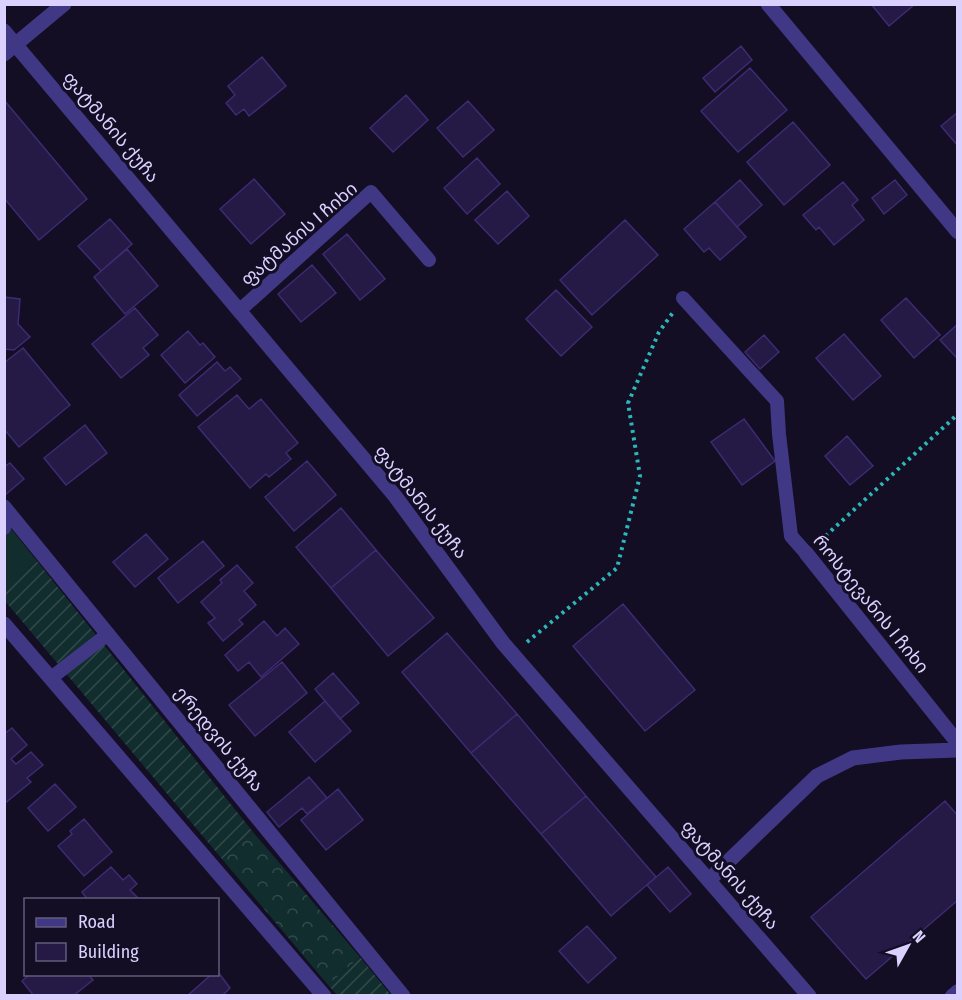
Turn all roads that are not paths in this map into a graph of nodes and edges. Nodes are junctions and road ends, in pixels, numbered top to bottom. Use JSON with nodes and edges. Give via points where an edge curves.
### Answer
{"nodes":[{"id":1,"x":64,"y":4,"type":"edge"},
{"id":2,"x":768,"y":4,"type":"edge"},
{"id":3,"x":4,"y":31,"type":"edge"},
{"id":4,"x":10,"y":49,"type":"edge"},
{"id":5,"x":957,"y":232,"type":"edge"},
{"id":6,"x":429,"y":260,"type":"dead end"},
{"id":7,"x":683,"y":298,"type":"road end"},
{"id":8,"x":239,"y":311,"type":"junction"},
{"id":9,"x":7,"y":510,"type":"edge"},
{"id":10,"x":4,"y":528,"type":"edge"},
{"id":11,"x":806,"y":554,"type":"joint"},
{"id":12,"x":4,"y":624,"type":"edge"},
{"id":13,"x":108,"y":634,"type":"junction"},
{"id":14,"x":51,"y":678,"type":"junction"},
{"id":15,"x":957,"y":743,"type":"edge"},
{"id":16,"x":957,"y":750,"type":"edge"},
{"id":17,"x":709,"y":880,"type":"junction"},
{"id":18,"x":957,"y":991,"type":"edge"},
{"id":19,"x":324,"y":996,"type":"edge"},
{"id":20,"x":403,"y":996,"type":"edge"},
{"id":21,"x":809,"y":996,"type":"edge"},
{"id":22,"x":952,"y":996,"type":"edge"}],
"edges":[{"from":1,"to":4,"type":"street"},
{"from":2,"to":5,"type":"street"},
{"from":3,"to":4,"type":"street","name":"ფატმანის ქუჩა"},
{"from":4,"to":8,"type":"street","name":"ფატმანის ქუჩა"},
{"from":6,"to":8,"type":"lane","name":"ფატმანის I ჩიხი","via":[[370,192]]},
{"from":7,"to":11,"type":"lane","name":"როსტევანის I ჩიხი","via":[[777,402],[791,536]]},
{"from":8,"to":17,"type":"street","name":"ფატმანის ქუჩა","via":[[395,496],[512,654]]},
{"from":9,"to":10,"type":"lane"},
{"from":9,"to":13,"type":"street","name":"ერედვის ქუჩა"},
{"from":11,"to":15,"type":"street","name":"როსტევანის I ჩიხი"},
{"from":12,"to":14,"type":"street"},
{"from":13,"to":14,"type":"lane"},
{"from":13,"to":20,"type":"street","name":"ერედვის ქუჩა"},
{"from":14,"to":19,"type":"street"},
{"from":16,"to":17,"type":"street","via":[[853,758],[817,777]]},
{"from":17,"to":21,"type":"street","name":"ფატმანის ქუჩა"},
{"from":18,"to":22,"type":"lane"}]}
